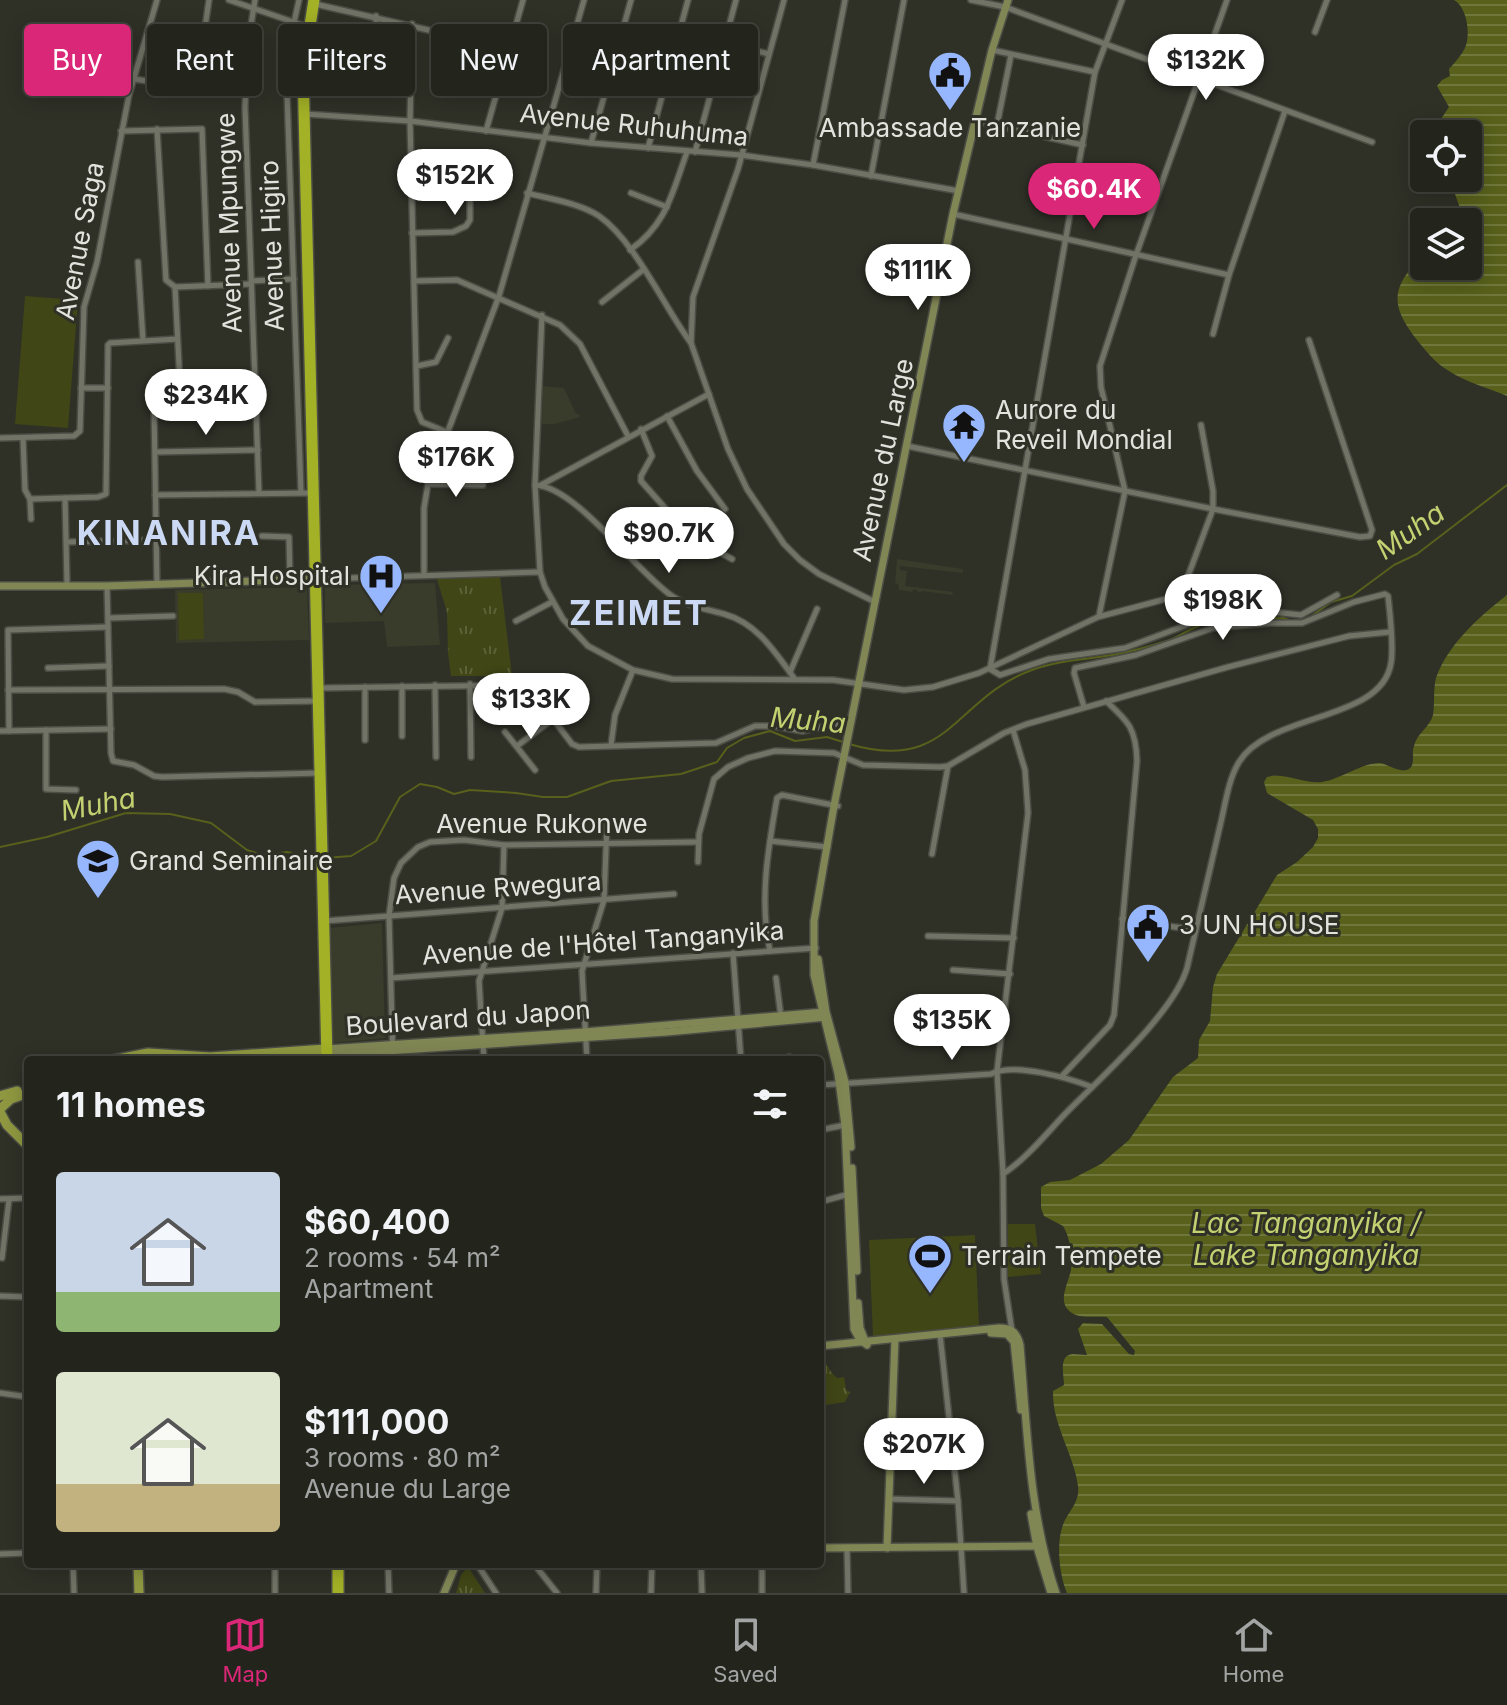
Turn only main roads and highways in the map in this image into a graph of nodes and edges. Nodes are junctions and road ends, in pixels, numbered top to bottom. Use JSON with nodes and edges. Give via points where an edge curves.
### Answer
{"nodes":[{"id":1,"x":314,"y":2,"type":"edge"},
{"id":2,"x":1006,"y":4,"type":"edge"},
{"id":3,"x":316,"y":579,"type":"junction"},
{"id":4,"x":0,"y":586,"type":"edge"},
{"id":5,"x":856,"y":696,"type":"junction"},
{"id":6,"x":849,"y":737,"type":"junction"},
{"id":7,"x":824,"y":1015,"type":"junction"},
{"id":8,"x":393,"y":1052,"type":"edge"},
{"id":9,"x":327,"y":1055,"type":"edge"},
{"id":10,"x":292,"y":1056,"type":"edge"},
{"id":11,"x":24,"y":1091,"type":"edge"},
{"id":12,"x":24,"y":1092,"type":"edge"},
{"id":13,"x":0,"y":1096,"type":"edge"},
{"id":14,"x":0,"y":1110,"type":"edge"},
{"id":15,"x":0,"y":1127,"type":"edge"},
{"id":16,"x":13,"y":1131,"type":"junction"},
{"id":17,"x":24,"y":1142,"type":"edge"},
{"id":18,"x":856,"y":1309,"type":"junction"},
{"id":19,"x":855,"y":1332,"type":"junction"},
{"id":20,"x":895,"y":1341,"type":"junction"},
{"id":21,"x":843,"y":1344,"type":"junction"},
{"id":22,"x":866,"y":1344,"type":"junction"},
{"id":23,"x":824,"y":1347,"type":"edge"},
{"id":24,"x":824,"y":1348,"type":"edge"},
{"id":25,"x":1040,"y":1546,"type":"junction"},
{"id":26,"x":824,"y":1548,"type":"edge"},
{"id":27,"x":887,"y":1548,"type":"junction"},
{"id":28,"x":141,"y":1568,"type":"edge"},
{"id":29,"x":338,"y":1568,"type":"edge"},
{"id":30,"x":454,"y":1568,"type":"edge"},
{"id":31,"x":141,"y":1593,"type":"edge"},
{"id":32,"x":338,"y":1593,"type":"edge"},
{"id":33,"x":444,"y":1593,"type":"edge"},
{"id":34,"x":1054,"y":1593,"type":"edge"}],
"edges":[{"from":1,"to":3,"type":"highway","via":[[303,70],[307,492]]},
{"from":2,"to":5,"type":"main road","name":"Avenue du Large","via":[[953,214]]},
{"from":3,"to":4,"type":"main road"},
{"from":3,"to":9,"type":"highway"},
{"from":5,"to":6,"type":"main road","name":"Avenue du Large"},
{"from":5,"to":6,"type":"main road","name":"Avenue du Large"},
{"from":6,"to":7,"type":"main road","name":"Avenue du Large","via":[[816,904],[815,948]]},
{"from":7,"to":8,"type":"main road","name":"Boulevard du Japon"},
{"from":7,"to":18,"type":"main road","name":"Avenue du Large","via":[[848,1125]]},
{"from":8,"to":9,"type":"main road","name":"Boulevard du Japon"},
{"from":9,"to":10,"type":"main road","name":"Boulevard du Japon"},
{"from":11,"to":13,"type":"main road"},
{"from":12,"to":14,"type":"main road"},
{"from":14,"to":16,"type":"main road"},
{"from":15,"to":16,"type":"main road"},
{"from":16,"to":17,"type":"main road"},
{"from":18,"to":19,"type":"main road","name":"Avenue du Large"},
{"from":18,"to":22,"type":"main road","name":"Avenue du Large"},
{"from":19,"to":21,"type":"main road"},
{"from":19,"to":22,"type":"main road"},
{"from":20,"to":22,"type":"main road"},
{"from":20,"to":25,"type":"main road","via":[[1011,1333]]},
{"from":20,"to":27,"type":"main road"},
{"from":21,"to":22,"type":"main road"},
{"from":21,"to":23,"type":"main road"},
{"from":22,"to":24,"type":"main road"},
{"from":25,"to":27,"type":"main road"},
{"from":25,"to":34,"type":"main road"},
{"from":26,"to":27,"type":"main road"},
{"from":28,"to":31,"type":"main road"},
{"from":29,"to":32,"type":"highway"},
{"from":30,"to":33,"type":"main road"}]}
